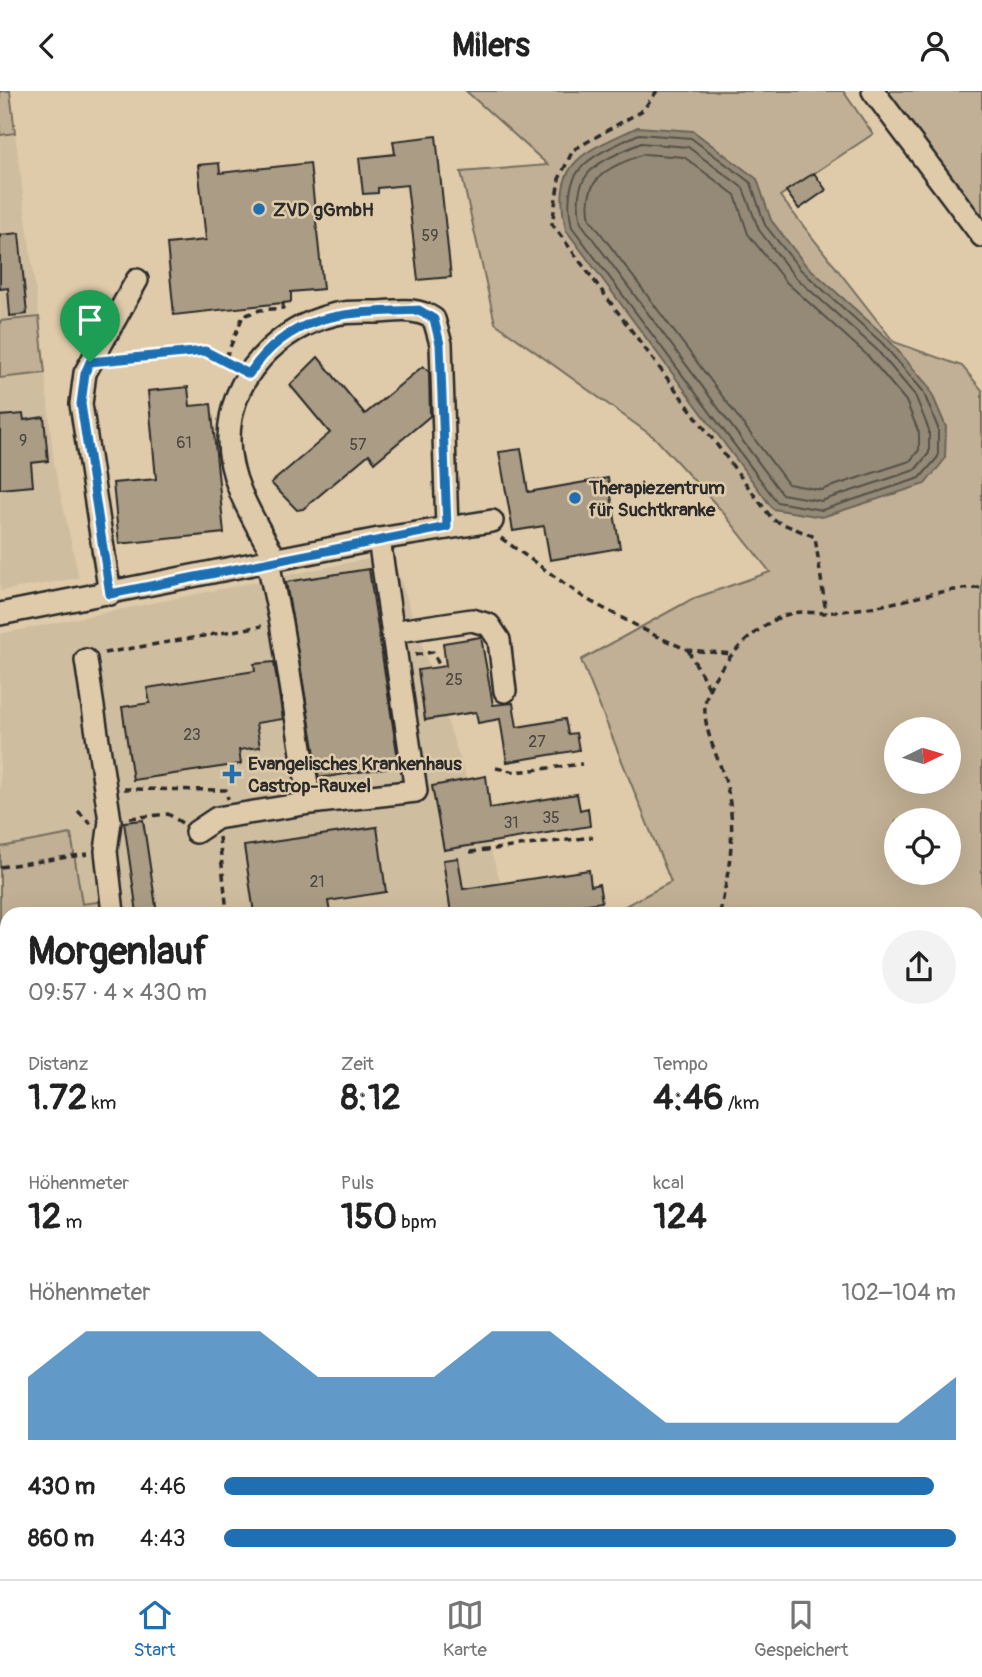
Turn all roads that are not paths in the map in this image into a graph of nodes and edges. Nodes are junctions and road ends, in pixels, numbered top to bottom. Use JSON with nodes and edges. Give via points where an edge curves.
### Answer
{"nodes":[{"id":1,"x":873,"y":91,"type":"edge"},
{"id":2,"x":982,"y":236,"type":"edge"},
{"id":3,"x":137,"y":281,"type":"dead end"},
{"id":4,"x":492,"y":521,"type":"road end"},
{"id":5,"x":447,"y":527,"type":"junction"},
{"id":6,"x":379,"y":539,"type":"junction"},
{"id":7,"x":272,"y":561,"type":"junction"},
{"id":8,"x":110,"y":594,"type":"junction"},
{"id":9,"x":0,"y":614,"type":"edge"},
{"id":10,"x":392,"y":632,"type":"junction"},
{"id":11,"x":94,"y":657,"type":"road end"},
{"id":12,"x":505,"y":691,"type":"dead end"},
{"id":13,"x":310,"y":803,"type":"junction"},
{"id":14,"x":195,"y":832,"type":"dead end"},
{"id":15,"x":112,"y":907,"type":"edge"}],
"edges":[{"from":1,"to":2,"type":"street"},
{"from":3,"to":8,"type":"street","via":[[90,362],[81,404]]},
{"from":4,"to":5,"type":"street"},
{"from":5,"to":6,"type":"street"},
{"from":5,"to":7,"type":"street","via":[[441,358],[434,319],[419,310],[337,313],[283,338],[267,351],[240,389],[229,439],[238,488]]},
{"from":6,"to":7,"type":"street"},
{"from":6,"to":10,"type":"street"},
{"from":7,"to":8,"type":"street"},
{"from":7,"to":13,"type":"street"},
{"from":8,"to":9,"type":"street"},
{"from":10,"to":12,"type":"street","via":[[472,620],[489,625],[499,640]]},
{"from":10,"to":13,"type":"street","via":[[416,790]]},
{"from":11,"to":15,"type":"street","via":[[110,821],[107,851]]},
{"from":13,"to":14,"type":"street","via":[[224,817]]}]}
